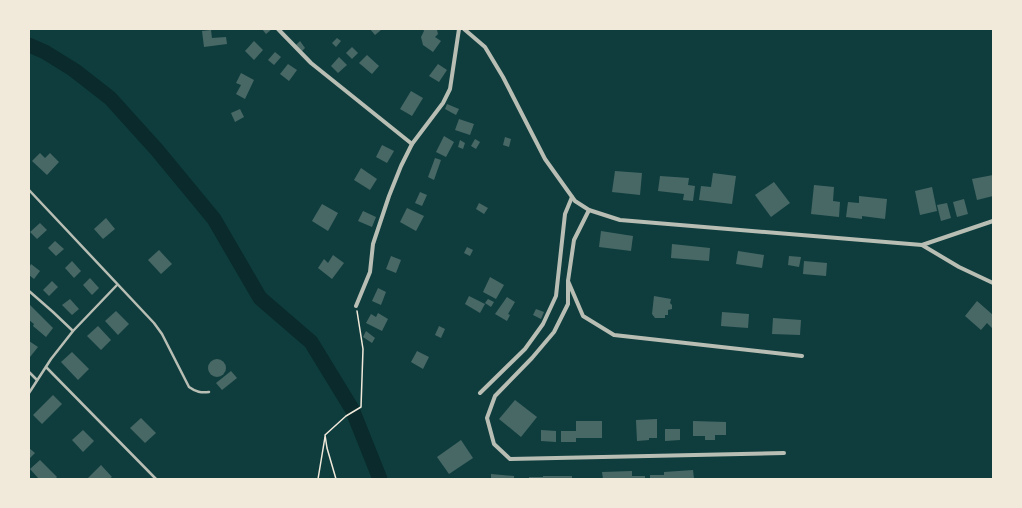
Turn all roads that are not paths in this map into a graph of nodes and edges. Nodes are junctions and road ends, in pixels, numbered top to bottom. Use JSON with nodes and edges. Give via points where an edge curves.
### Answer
{"nodes":[{"id":1,"x":278,"y":29,"type":"edge"},
{"id":2,"x":460,"y":29,"type":"edge"},
{"id":3,"x":464,"y":29,"type":"edge"},
{"id":4,"x":412,"y":144,"type":"junction"},
{"id":5,"x":29,"y":190,"type":"edge"},
{"id":6,"x":572,"y":197,"type":"junction"},
{"id":7,"x":589,"y":210,"type":"junction"},
{"id":8,"x":993,"y":221,"type":"edge"},
{"id":9,"x":922,"y":245,"type":"junction"},
{"id":10,"x":568,"y":282,"type":"junction"},
{"id":11,"x":993,"y":283,"type":"edge"},
{"id":12,"x":117,"y":285,"type":"junction"},
{"id":13,"x":29,"y":291,"type":"edge"},
{"id":14,"x":356,"y":306,"type":"road end"},
{"id":15,"x":73,"y":332,"type":"junction"},
{"id":16,"x":802,"y":356,"type":"dead end"},
{"id":17,"x":46,"y":367,"type":"junction"},
{"id":18,"x":29,"y":372,"type":"edge"},
{"id":19,"x":37,"y":380,"type":"junction"},
{"id":20,"x":209,"y":392,"type":"dead end"},
{"id":21,"x":29,"y":393,"type":"edge"},
{"id":22,"x":480,"y":393,"type":"dead end"},
{"id":23,"x":784,"y":453,"type":"dead end"},
{"id":24,"x":156,"y":479,"type":"edge"}],
"edges":[{"from":1,"to":4,"type":"street","via":[[311,63]]},
{"from":2,"to":4,"type":"street","via":[[450,89],[443,103]]},
{"from":3,"to":6,"type":"street","via":[[485,47],[545,159]]},
{"from":4,"to":14,"type":"street","via":[[389,196],[374,244],[370,272]]},
{"from":5,"to":12,"type":"lane"},
{"from":6,"to":7,"type":"street"},
{"from":6,"to":22,"type":"street","via":[[565,214],[556,296],[543,324],[525,349]]},
{"from":7,"to":9,"type":"street","via":[[620,220]]},
{"from":7,"to":10,"type":"street","via":[[574,240]]},
{"from":8,"to":9,"type":"street"},
{"from":9,"to":11,"type":"street"},
{"from":10,"to":16,"type":"street","via":[[583,316],[614,335]]},
{"from":10,"to":23,"type":"street","via":[[568,304],[554,332],[495,396],[487,418],[494,444],[510,459]]},
{"from":12,"to":15,"type":"lane"},
{"from":12,"to":20,"type":"lane","via":[[158,328],[186,383],[202,393]]},
{"from":13,"to":15,"type":"lane"},
{"from":15,"to":17,"type":"lane"},
{"from":17,"to":19,"type":"lane"},
{"from":17,"to":24,"type":"lane"},
{"from":18,"to":19,"type":"lane"},
{"from":19,"to":21,"type":"lane"}]}
